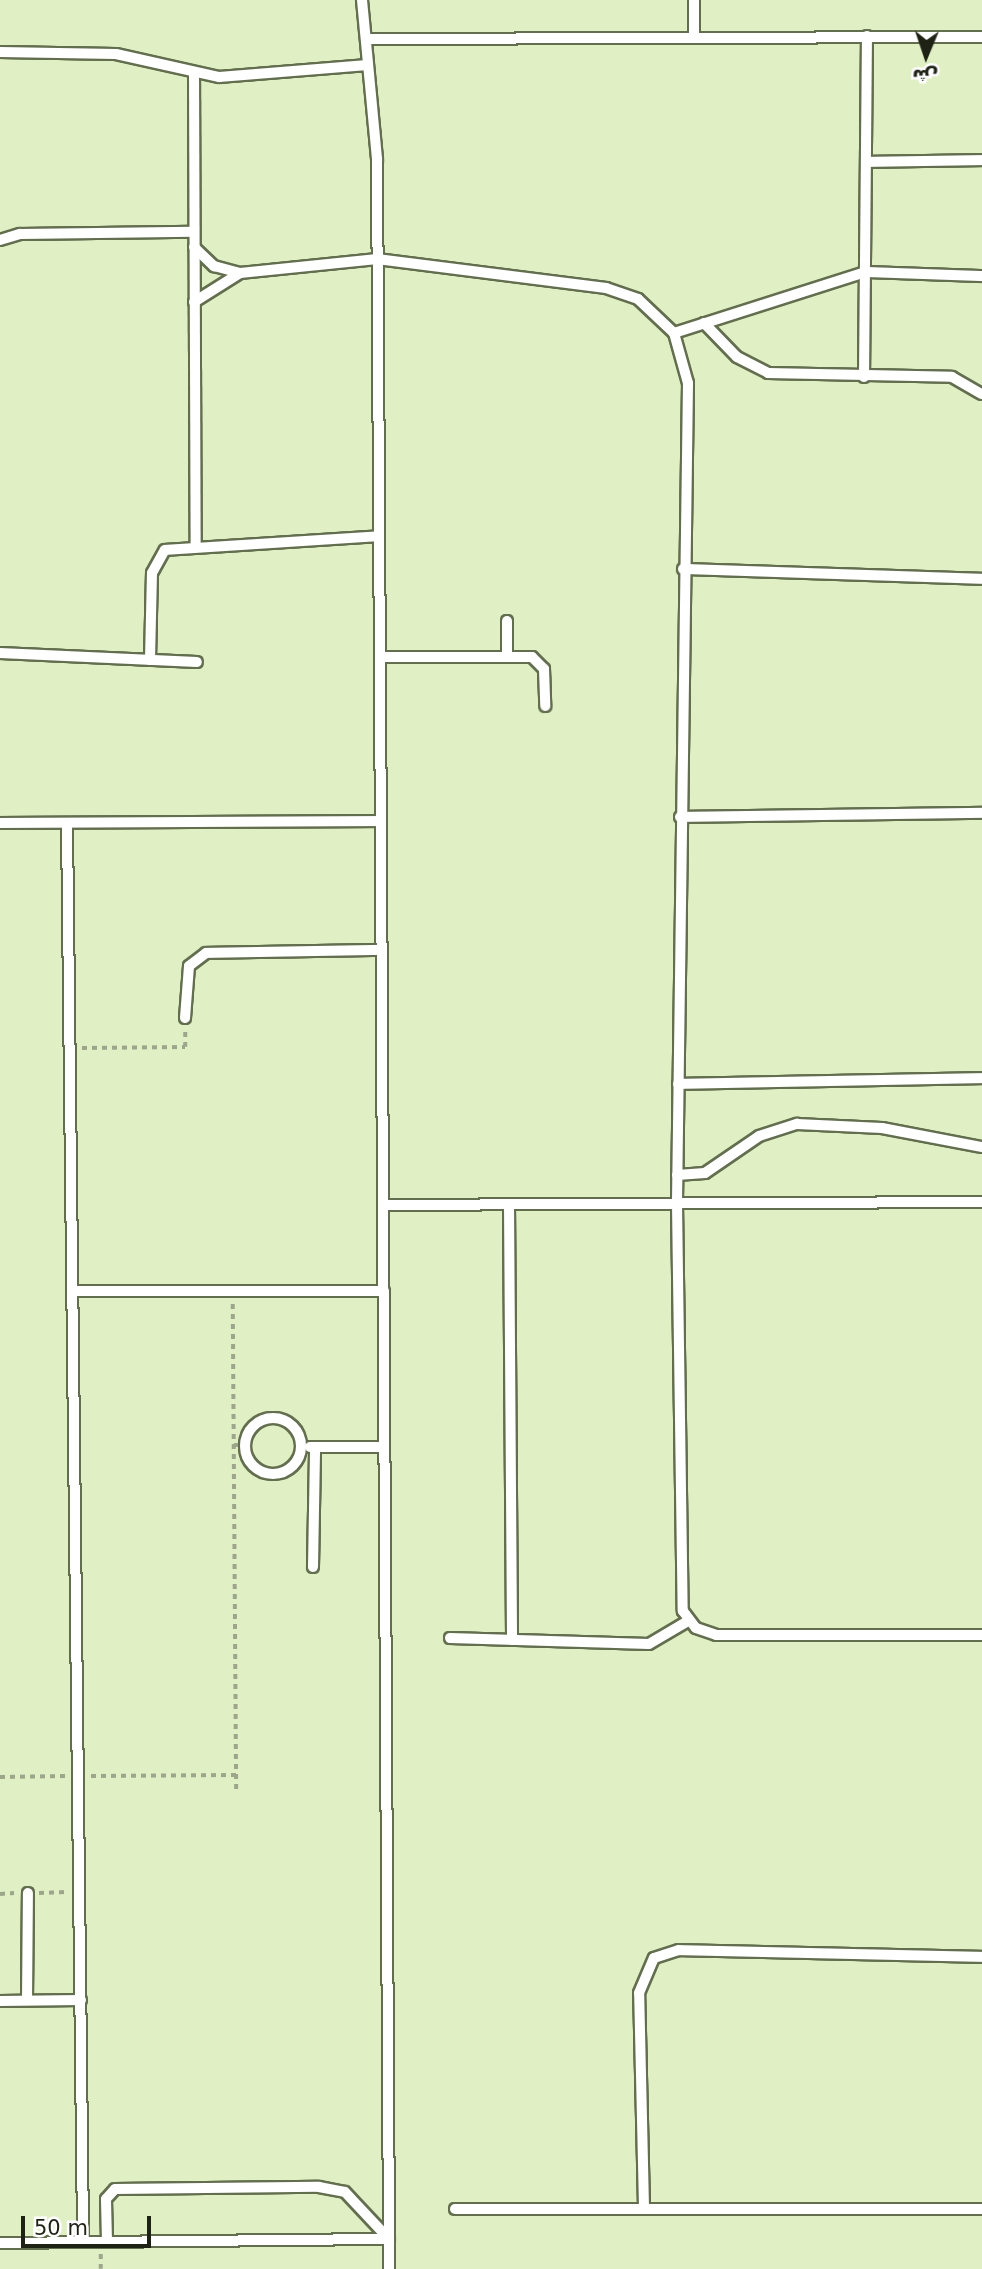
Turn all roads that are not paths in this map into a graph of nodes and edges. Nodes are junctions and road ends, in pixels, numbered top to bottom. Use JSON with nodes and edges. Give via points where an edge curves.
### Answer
{"nodes":[{"id":1,"x":362,"y":0,"type":"edge"},
{"id":2,"x":694,"y":0,"type":"edge"},
{"id":3,"x":867,"y":36,"type":"junction"},
{"id":4,"x":694,"y":37,"type":"junction"},
{"id":5,"x":982,"y":37,"type":"edge"},
{"id":6,"x":366,"y":38,"type":"junction"},
{"id":7,"x":0,"y":52,"type":"edge"},
{"id":8,"x":368,"y":65,"type":"junction"},
{"id":9,"x":194,"y":72,"type":"junction"},
{"id":10,"x":982,"y":160,"type":"edge"},
{"id":11,"x":866,"y":162,"type":"junction"},
{"id":12,"x":194,"y":232,"type":"junction"},
{"id":13,"x":0,"y":240,"type":"edge"},
{"id":14,"x":194,"y":247,"type":"junction"},
{"id":15,"x":377,"y":258,"type":"junction"},
{"id":16,"x":865,"y":272,"type":"junction"},
{"id":17,"x":240,"y":273,"type":"junction"},
{"id":18,"x":982,"y":276,"type":"edge"},
{"id":19,"x":194,"y":302,"type":"junction"},
{"id":20,"x":704,"y":323,"type":"junction"},
{"id":21,"x":674,"y":333,"type":"junction"},
{"id":22,"x":864,"y":377,"type":"junction"},
{"id":23,"x":982,"y":394,"type":"edge"},
{"id":24,"x":379,"y":536,"type":"junction"},
{"id":25,"x":196,"y":545,"type":"junction"},
{"id":26,"x":683,"y":569,"type":"junction"},
{"id":27,"x":982,"y":579,"type":"edge"},
{"id":28,"x":507,"y":621,"type":"dead end"},
{"id":29,"x":0,"y":653,"type":"edge"},
{"id":30,"x":380,"y":657,"type":"junction"},
{"id":31,"x":507,"y":657,"type":"junction"},
{"id":32,"x":150,"y":660,"type":"junction"},
{"id":33,"x":197,"y":662,"type":"dead end"},
{"id":34,"x":545,"y":706,"type":"dead end"},
{"id":35,"x":982,"y":813,"type":"edge"},
{"id":36,"x":680,"y":817,"type":"junction"},
{"id":37,"x":381,"y":821,"type":"junction"},
{"id":38,"x":0,"y":823,"type":"edge"},
{"id":39,"x":67,"y":823,"type":"junction"},
{"id":40,"x":382,"y":950,"type":"junction"},
{"id":41,"x":185,"y":1018,"type":"road end"},
{"id":42,"x":982,"y":1078,"type":"edge"},
{"id":43,"x":678,"y":1084,"type":"junction"},
{"id":44,"x":982,"y":1147,"type":"edge"},
{"id":45,"x":677,"y":1175,"type":"junction"},
{"id":46,"x":982,"y":1202,"type":"edge"},
{"id":47,"x":677,"y":1204,"type":"junction"},
{"id":48,"x":383,"y":1205,"type":"junction"},
{"id":49,"x":509,"y":1205,"type":"junction"},
{"id":50,"x":384,"y":1291,"type":"junction"},
{"id":51,"x":72,"y":1292,"type":"junction"},
{"id":52,"x":302,"y":1447,"type":"junction"},
{"id":53,"x":315,"y":1447,"type":"junction"},
{"id":54,"x":384,"y":1447,"type":"junction"},
{"id":55,"x":313,"y":1567,"type":"dead end"},
{"id":56,"x":688,"y":1621,"type":"junction"},
{"id":57,"x":982,"y":1635,"type":"edge"},
{"id":58,"x":450,"y":1638,"type":"dead end"},
{"id":59,"x":512,"y":1640,"type":"junction"},
{"id":60,"x":28,"y":1893,"type":"dead end"},
{"id":61,"x":982,"y":1957,"type":"edge"},
{"id":62,"x":27,"y":2000,"type":"junction"},
{"id":63,"x":81,"y":2000,"type":"junction"},
{"id":64,"x":0,"y":2001,"type":"edge"},
{"id":65,"x":644,"y":2207,"type":"junction"},
{"id":66,"x":982,"y":2209,"type":"edge"},
{"id":67,"x":455,"y":2210,"type":"dead end"},
{"id":68,"x":389,"y":2239,"type":"junction"},
{"id":69,"x":107,"y":2241,"type":"junction"},
{"id":70,"x":83,"y":2242,"type":"junction"},
{"id":71,"x":0,"y":2243,"type":"edge"},
{"id":72,"x":389,"y":2269,"type":"edge"}],
"edges":[{"from":1,"to":6,"type":"lane"},
{"from":2,"to":4,"type":"lane"},
{"from":3,"to":4,"type":"lane"},
{"from":3,"to":5,"type":"lane"},
{"from":3,"to":11,"type":"lane"},
{"from":4,"to":6,"type":"lane"},
{"from":6,"to":8,"type":"lane"},
{"from":7,"to":9,"type":"lane","via":[[116,54]]},
{"from":8,"to":9,"type":"lane","via":[[231,77]]},
{"from":8,"to":15,"type":"lane"},
{"from":9,"to":12,"type":"lane"},
{"from":10,"to":11,"type":"lane"},
{"from":11,"to":16,"type":"lane"},
{"from":12,"to":13,"type":"lane","via":[[20,234]]},
{"from":12,"to":14,"type":"lane"},
{"from":14,"to":17,"type":"lane","via":[[214,266]]},
{"from":14,"to":19,"type":"lane"},
{"from":15,"to":17,"type":"lane"},
{"from":15,"to":21,"type":"lane","via":[[607,288],[638,299]]},
{"from":15,"to":24,"type":"lane"},
{"from":16,"to":18,"type":"lane"},
{"from":16,"to":20,"type":"lane"},
{"from":16,"to":22,"type":"lane"},
{"from":17,"to":19,"type":"lane"},
{"from":19,"to":25,"type":"lane"},
{"from":20,"to":21,"type":"lane"},
{"from":20,"to":22,"type":"lane","via":[[737,357],[768,373]]},
{"from":21,"to":26,"type":"lane","via":[[688,383]]},
{"from":22,"to":23,"type":"lane","via":[[953,377]]},
{"from":24,"to":25,"type":"lane"},
{"from":24,"to":30,"type":"lane"},
{"from":25,"to":32,"type":"lane","via":[[173,547],[154,565]]},
{"from":26,"to":27,"type":"lane"},
{"from":26,"to":36,"type":"lane"},
{"from":28,"to":31,"type":"lane"},
{"from":29,"to":32,"type":"lane"},
{"from":30,"to":31,"type":"lane"},
{"from":30,"to":37,"type":"lane"},
{"from":31,"to":34,"type":"lane","via":[[540,661]]},
{"from":32,"to":33,"type":"lane"},
{"from":35,"to":36,"type":"lane"},
{"from":36,"to":43,"type":"lane"},
{"from":37,"to":39,"type":"lane"},
{"from":37,"to":40,"type":"lane"},
{"from":38,"to":39,"type":"lane"},
{"from":39,"to":51,"type":"lane"},
{"from":40,"to":41,"type":"lane","via":[[206,953],[188,966]]},
{"from":40,"to":48,"type":"lane"},
{"from":42,"to":43,"type":"lane"},
{"from":43,"to":45,"type":"lane"},
{"from":44,"to":45,"type":"lane","via":[[882,1128],[797,1124],[759,1136],[705,1173]]},
{"from":45,"to":47,"type":"lane"},
{"from":46,"to":47,"type":"lane"},
{"from":47,"to":49,"type":"lane"},
{"from":47,"to":56,"type":"lane","via":[[682,1600]]},
{"from":48,"to":49,"type":"lane"},
{"from":48,"to":50,"type":"lane"},
{"from":49,"to":59,"type":"lane"},
{"from":50,"to":51,"type":"lane"},
{"from":50,"to":54,"type":"lane"},
{"from":51,"to":63,"type":"lane"},
{"from":52,"to":52,"type":"lane","via":[[291,1469],[279,1474],[255,1468],[239,1445],[268,1418],[292,1424]]},
{"from":52,"to":53,"type":"lane"},
{"from":53,"to":54,"type":"lane"},
{"from":53,"to":55,"type":"lane"},
{"from":54,"to":68,"type":"lane"},
{"from":56,"to":57,"type":"lane","via":[[716,1634]]},
{"from":56,"to":59,"type":"lane","via":[[667,1639],[649,1644]]},
{"from":58,"to":59,"type":"lane"},
{"from":60,"to":62,"type":"lane"},
{"from":61,"to":65,"type":"lane","via":[[679,1950],[654,1958],[639,1993]]},
{"from":62,"to":63,"type":"lane"},
{"from":62,"to":64,"type":"lane"},
{"from":63,"to":70,"type":"lane"},
{"from":65,"to":66,"type":"lane"},
{"from":65,"to":67,"type":"lane"},
{"from":68,"to":69,"type":"lane"},
{"from":68,"to":69,"type":"lane","via":[[345,2192],[298,2187],[115,2189],[106,2199]]},
{"from":68,"to":72,"type":"lane"},
{"from":69,"to":70,"type":"lane"},
{"from":70,"to":71,"type":"lane"}]}
